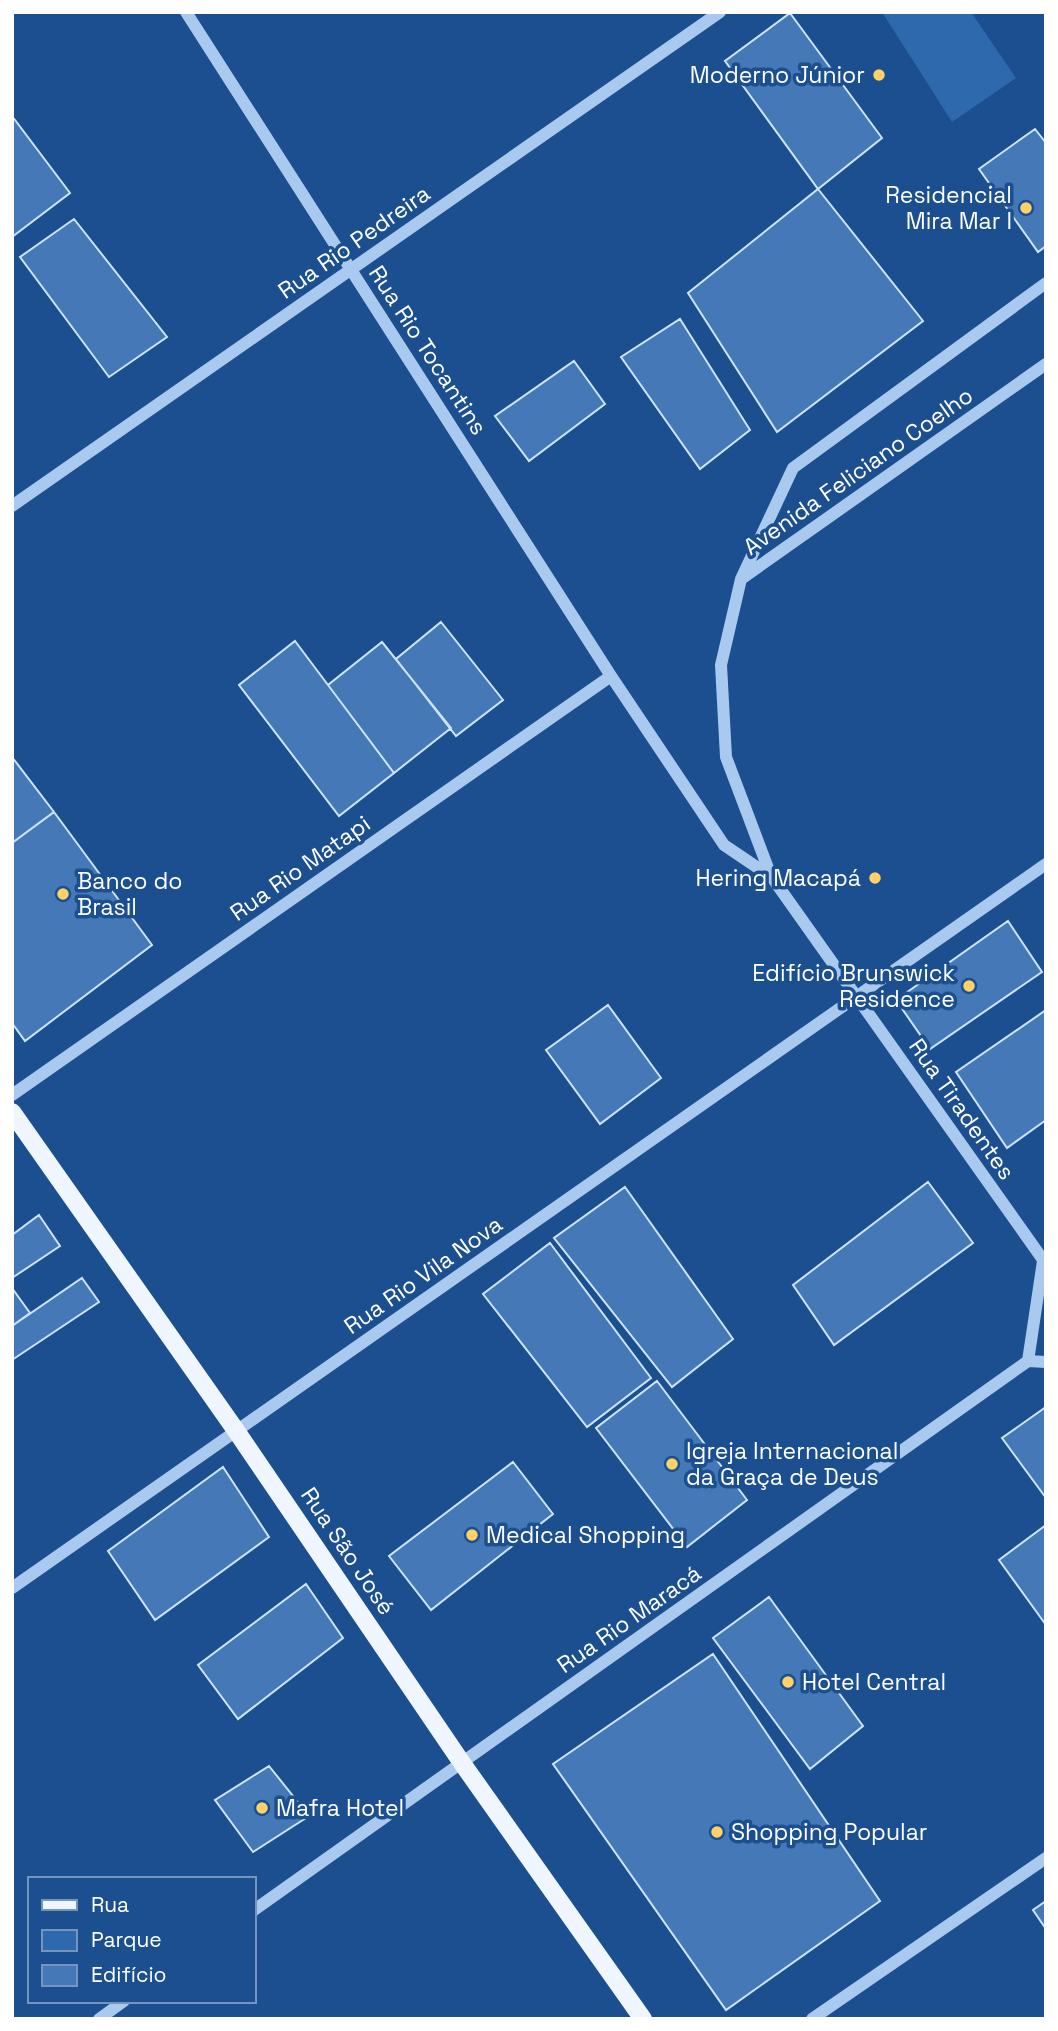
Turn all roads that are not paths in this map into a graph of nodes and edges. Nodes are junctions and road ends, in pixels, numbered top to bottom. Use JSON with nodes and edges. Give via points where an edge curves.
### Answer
{"nodes":[{"id":1,"x":186,"y":12,"type":"edge"},
{"id":2,"x":720,"y":12,"type":"edge"},
{"id":3,"x":351,"y":269,"type":"junction"},
{"id":4,"x":1046,"y":283,"type":"edge"},
{"id":5,"x":1046,"y":364,"type":"edge"},
{"id":6,"x":12,"y":506,"type":"edge"},
{"id":7,"x":741,"y":579,"type":"junction"},
{"id":8,"x":611,"y":676,"type":"junction"},
{"id":9,"x":1046,"y":864,"type":"edge"},
{"id":10,"x":771,"y":876,"type":"junction"},
{"id":11,"x":857,"y":996,"type":"junction"},
{"id":12,"x":12,"y":1095,"type":"edge"},
{"id":13,"x":12,"y":1112,"type":"edge"},
{"id":14,"x":1045,"y":1263,"type":"edge"},
{"id":15,"x":1028,"y":1361,"type":"junction"},
{"id":16,"x":1046,"y":1362,"type":"edge"},
{"id":17,"x":237,"y":1432,"type":"junction"},
{"id":18,"x":12,"y":1588,"type":"edge"},
{"id":19,"x":463,"y":1763,"type":"junction"},
{"id":20,"x":1046,"y":1858,"type":"edge"},
{"id":21,"x":256,"y":1909,"type":"edge"},
{"id":22,"x":121,"y":2003,"type":"edge"},
{"id":23,"x":99,"y":2019,"type":"edge"},
{"id":24,"x":643,"y":2019,"type":"edge"},
{"id":25,"x":812,"y":2019,"type":"edge"}],
"edges":[{"from":1,"to":3,"type":"street","name":"Rua Rio Tocantins"},
{"from":2,"to":3,"type":"street","name":"Rua Rio Pedreira"},
{"from":3,"to":6,"type":"street","name":"Rua Rio Pedreira"},
{"from":3,"to":8,"type":"street","name":"Rua Rio Tocantins"},
{"from":4,"to":7,"type":"street","name":"Avenida Feliciano Coelho","via":[[793,468]]},
{"from":5,"to":7,"type":"street","name":"Avenida Feliciano Coelho"},
{"from":7,"to":10,"type":"street","name":"Rua Tiradentes","via":[[721,665],[726,757]]},
{"from":8,"to":10,"type":"street","name":"Rua Tiradentes","via":[[724,845]]},
{"from":8,"to":12,"type":"street","name":"Rua Rio Matapi"},
{"from":9,"to":11,"type":"street","name":"Rua Rio Vila Nova"},
{"from":10,"to":11,"type":"street","name":"Rua Tiradentes"},
{"from":11,"to":14,"type":"street","name":"Rua Tiradentes"},
{"from":11,"to":17,"type":"street","name":"Rua Rio Vila Nova"},
{"from":13,"to":17,"type":"main road","name":"Rua São José"},
{"from":14,"to":15,"type":"street"},
{"from":15,"to":16,"type":"street"},
{"from":15,"to":19,"type":"street","name":"Rua Rio Maracá"},
{"from":17,"to":18,"type":"street","name":"Rua Rio Vila Nova"},
{"from":17,"to":19,"type":"main road","name":"Rua São José"},
{"from":19,"to":21,"type":"street","name":"Rua Rio Maracá"},
{"from":19,"to":24,"type":"main road","name":"Rua São José"},
{"from":20,"to":25,"type":"street"},
{"from":22,"to":23,"type":"street"}]}
